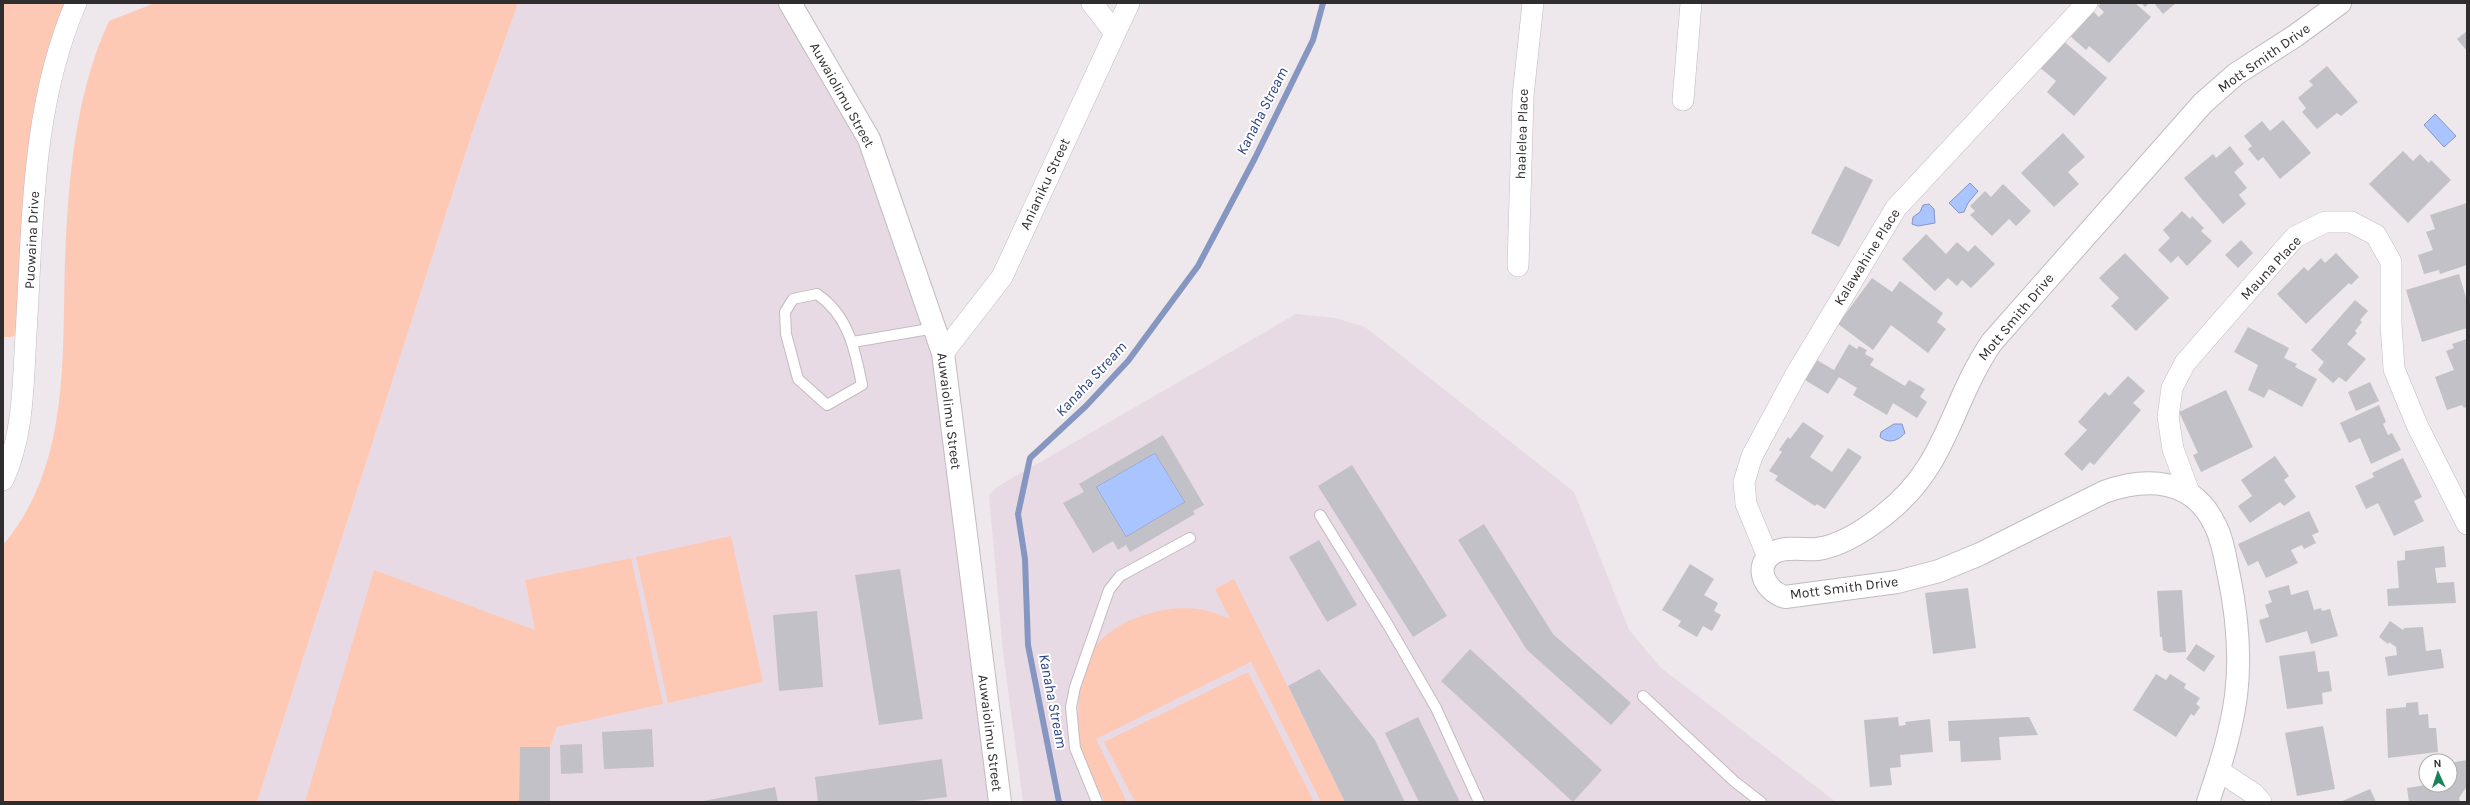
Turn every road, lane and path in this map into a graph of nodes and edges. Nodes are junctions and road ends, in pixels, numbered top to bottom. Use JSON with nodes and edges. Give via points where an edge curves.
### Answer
{"nodes":[{"id":1,"x":76,"y":3,"type":"edge"},
{"id":2,"x":790,"y":3,"type":"edge"},
{"id":3,"x":1092,"y":3,"type":"edge"},
{"id":4,"x":1129,"y":3,"type":"edge"},
{"id":5,"x":1533,"y":3,"type":"edge"},
{"id":6,"x":1691,"y":3,"type":"edge"},
{"id":7,"x":2087,"y":3,"type":"edge"},
{"id":8,"x":2340,"y":3,"type":"edge"},
{"id":9,"x":1115,"y":33,"type":"junction"},
{"id":10,"x":1683,"y":100,"type":"dead end"},
{"id":11,"x":1518,"y":266,"type":"dead end"},
{"id":12,"x":935,"y":328,"type":"junction"},
{"id":13,"x":854,"y":342,"type":"junction"},
{"id":14,"x":944,"y":353,"type":"junction"},
{"id":15,"x":3,"y":480,"type":"edge"},
{"id":16,"x":2190,"y":495,"type":"junction"},
{"id":17,"x":1320,"y":515,"type":"dead end"},
{"id":18,"x":2467,"y":524,"type":"edge"},
{"id":19,"x":1190,"y":538,"type":"dead end"},
{"id":20,"x":1768,"y":557,"type":"junction"},
{"id":21,"x":1643,"y":696,"type":"dead end"},
{"id":22,"x":2218,"y":770,"type":"junction"},
{"id":23,"x":1000,"y":802,"type":"edge"},
{"id":24,"x":1097,"y":802,"type":"edge"},
{"id":25,"x":1479,"y":802,"type":"edge"},
{"id":26,"x":1761,"y":802,"type":"edge"},
{"id":27,"x":2208,"y":802,"type":"edge"},
{"id":28,"x":2261,"y":802,"type":"edge"}],
"edges":[{"from":1,"to":15,"type":"street","name":"Puowaina Drive","via":[[62,36],[52,71],[44,116],[35,181],[18,432]]},
{"from":2,"to":12,"type":"street","name":"Auwaiolimu Street","via":[[868,139]]},
{"from":3,"to":9,"type":"street"},
{"from":4,"to":9,"type":"street","name":"Anianiku Street"},
{"from":5,"to":11,"type":"street","name":"haalelea Place","via":[[1523,96]]},
{"from":6,"to":10,"type":"street"},
{"from":7,"to":20,"type":"street","name":"Kalawahine Place","via":[[1896,208],[1795,376],[1752,456],[1744,482],[1746,504]]},
{"from":8,"to":20,"type":"street","name":"Mott Smith Drive","via":[[2236,74],[2188,119],[1992,342],[1974,369],[1940,450],[1902,500],[1867,527],[1839,543],[1818,549],[1781,550]]},
{"from":9,"to":14,"type":"street","name":"Anianiku Street","via":[[1002,277]]},
{"from":12,"to":13,"type":"lane"},
{"from":12,"to":14,"type":"street","name":"Auwaiolimu Street"},
{"from":13,"to":13,"type":"lane","via":[[831,304],[817,294],[793,299],[785,312],[786,334],[798,379],[826,405],[862,385]]},
{"from":14,"to":23,"type":"street","name":"Auwaiolimu Street"},
{"from":16,"to":18,"type":"street","name":"Mauna Place","via":[[2173,449],[2168,417],[2172,388],[2185,363],[2295,238],[2325,222],[2352,222],[2376,235],[2391,262],[2394,369],[2417,425]]},
{"from":16,"to":20,"type":"street","name":"Mott Smith Drive","via":[[2164,483],[2149,482],[2120,486],[1960,563],[1897,582],[1777,595],[1766,585],[1762,570]]},
{"from":16,"to":22,"type":"street","name":"Mott Smith Drive","via":[[2208,512],[2219,533],[2235,613],[2238,661],[2236,694]]},
{"from":17,"to":25,"type":"lane","via":[[1436,708]]},
{"from":19,"to":24,"type":"lane","via":[[1120,576],[1109,590],[1075,687],[1072,707],[1075,748]]},
{"from":21,"to":26,"type":"lane","via":[[1735,782]]},
{"from":22,"to":27,"type":"street","name":"Mott Smith Drive"},
{"from":22,"to":28,"type":"street","via":[[2254,794]]}]}
